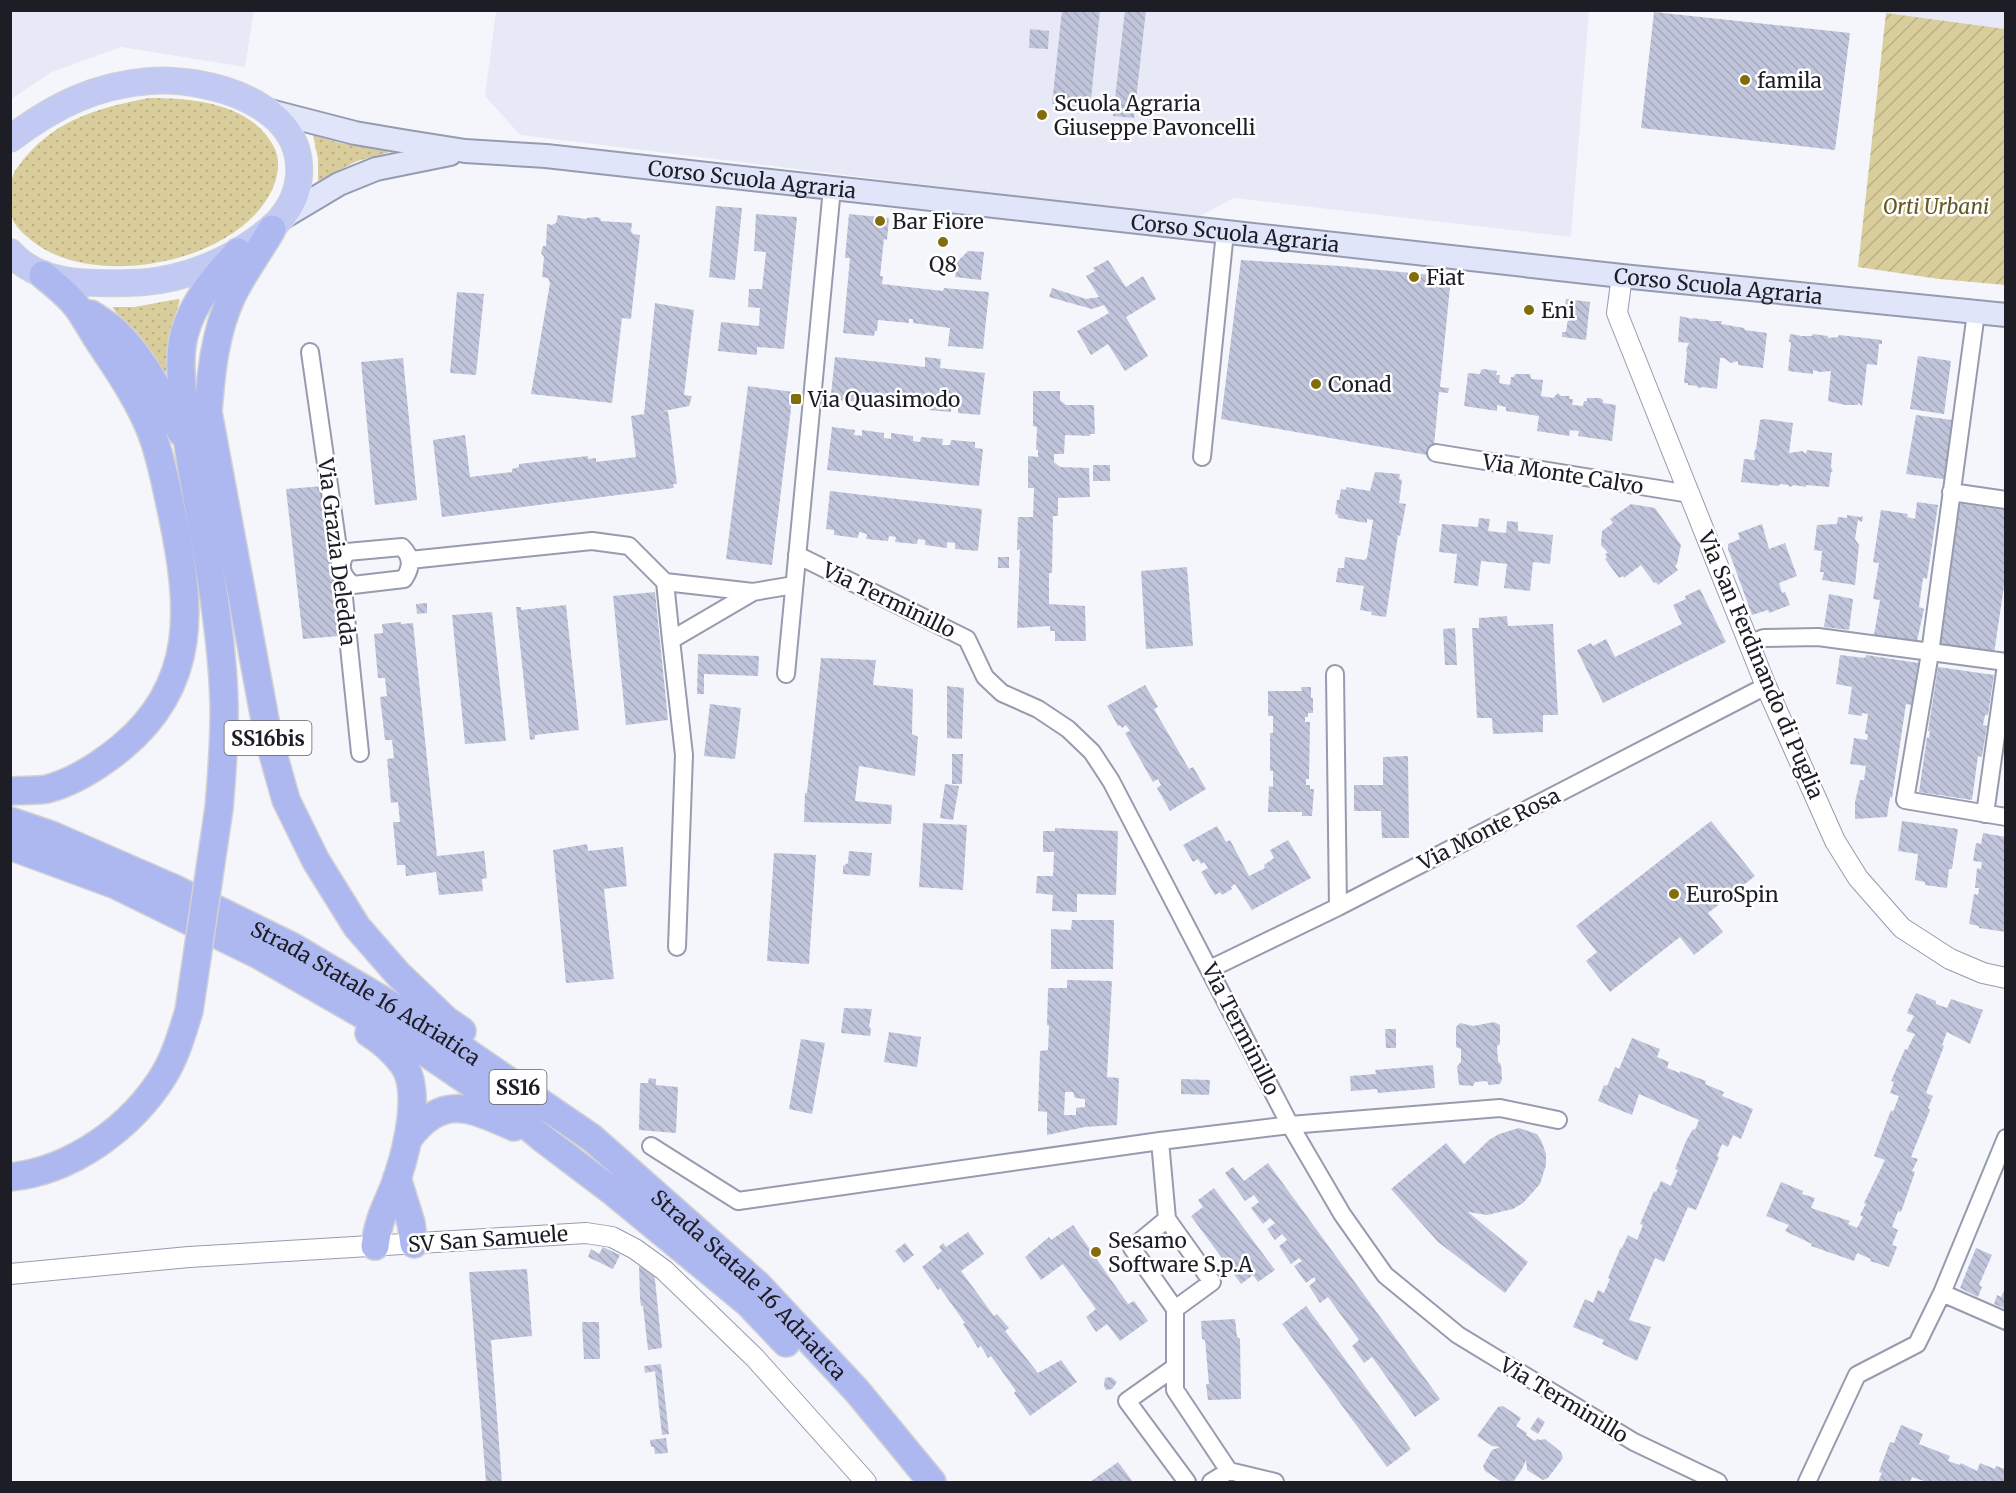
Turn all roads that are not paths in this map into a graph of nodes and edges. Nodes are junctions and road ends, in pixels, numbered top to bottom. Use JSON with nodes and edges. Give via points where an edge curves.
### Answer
{"nodes":[{"id":1,"x":266,"y":110,"type":"junction"},
{"id":2,"x":10,"y":140,"type":"edge"},
{"id":3,"x":465,"y":151,"type":"junction"},
{"id":4,"x":832,"y":188,"type":"junction"},
{"id":5,"x":277,"y":224,"type":"junction"},
{"id":6,"x":1225,"y":232,"type":"junction"},
{"id":7,"x":238,"y":252,"type":"junction"},
{"id":8,"x":13,"y":257,"type":"edge"},
{"id":9,"x":43,"y":275,"type":"junction"},
{"id":10,"x":1622,"y":276,"type":"junction"},
{"id":11,"x":75,"y":303,"type":"junction"},
{"id":12,"x":1976,"y":313,"type":"junction"},
{"id":13,"x":2006,"y":315,"type":"edge"},
{"id":14,"x":310,"y":352,"type":"dead end"},
{"id":15,"x":186,"y":441,"type":"junction"},
{"id":16,"x":1436,"y":453,"type":"dead end"},
{"id":17,"x":1202,"y":457,"type":"dead end"},
{"id":18,"x":1951,"y":492,"type":"junction"},
{"id":19,"x":1690,"y":494,"type":"junction"},
{"id":20,"x":2006,"y":500,"type":"edge"},
{"id":21,"x":797,"y":555,"type":"junction"},
{"id":22,"x":410,"y":560,"type":"junction"},
{"id":23,"x":341,"y":569,"type":"junction"},
{"id":24,"x":665,"y":582,"type":"junction"},
{"id":25,"x":794,"y":585,"type":"junction"},
{"id":26,"x":753,"y":592,"type":"junction"},
{"id":27,"x":671,"y":640,"type":"junction"},
{"id":28,"x":1750,"y":644,"type":"junction"},
{"id":29,"x":1930,"y":653,"type":"junction"},
{"id":30,"x":2006,"y":664,"type":"edge"},
{"id":31,"x":786,"y":674,"type":"dead end"},
{"id":32,"x":1335,"y":674,"type":"dead end"},
{"id":33,"x":1766,"y":686,"type":"junction"},
{"id":34,"x":360,"y":753,"type":"dead end"},
{"id":35,"x":10,"y":791,"type":"edge"},
{"id":36,"x":1985,"y":814,"type":"junction"},
{"id":37,"x":2006,"y":817,"type":"edge"},
{"id":38,"x":10,"y":820,"type":"edge"},
{"id":39,"x":10,"y":846,"type":"edge"},
{"id":40,"x":10,"y":858,"type":"edge"},
{"id":41,"x":116,"y":885,"type":"junction"},
{"id":42,"x":1338,"y":907,"type":"junction"},
{"id":43,"x":677,"y":947,"type":"dead end"},
{"id":44,"x":259,"y":955,"type":"junction"},
{"id":45,"x":1210,"y":969,"type":"junction"},
{"id":46,"x":2006,"y":978,"type":"edge"},
{"id":47,"x":1558,"y":1120,"type":"dead end"},
{"id":48,"x":1290,"y":1125,"type":"junction"},
{"id":49,"x":542,"y":1138,"type":"junction"},
{"id":50,"x":592,"y":1138,"type":"junction"},
{"id":51,"x":2006,"y":1138,"type":"edge"},
{"id":52,"x":408,"y":1139,"type":"junction"},
{"id":53,"x":1160,"y":1141,"type":"junction"},
{"id":54,"x":651,"y":1146,"type":"dead end"},
{"id":55,"x":10,"y":1177,"type":"edge"},
{"id":56,"x":397,"y":1178,"type":"junction"},
{"id":57,"x":1167,"y":1219,"type":"junction"},
{"id":58,"x":414,"y":1244,"type":"junction"},
{"id":59,"x":375,"y":1246,"type":"junction"},
{"id":60,"x":10,"y":1274,"type":"edge"},
{"id":61,"x":1942,"y":1293,"type":"junction"},
{"id":62,"x":1175,"y":1309,"type":"junction"},
{"id":63,"x":2006,"y":1321,"type":"edge"},
{"id":64,"x":1175,"y":1367,"type":"junction"},
{"id":65,"x":1229,"y":1471,"type":"junction"},
{"id":66,"x":866,"y":1482,"type":"edge"},
{"id":67,"x":908,"y":1482,"type":"edge"},
{"id":68,"x":932,"y":1482,"type":"edge"},
{"id":69,"x":1187,"y":1482,"type":"edge"},
{"id":70,"x":1211,"y":1482,"type":"edge"},
{"id":71,"x":1275,"y":1482,"type":"edge"},
{"id":72,"x":1718,"y":1482,"type":"edge"},
{"id":73,"x":1807,"y":1482,"type":"edge"}],
"edges":[{"from":1,"to":2,"type":"main road","via":[[231,92],[193,82],[150,81],[109,88],[69,101]]},
{"from":1,"to":3,"type":"main road","via":[[355,133]]},
{"from":1,"to":5,"type":"main road","via":[[289,130],[298,156],[298,186]]},
{"from":3,"to":4,"type":"main road","name":"Corso Scuola Agraria","via":[[546,156]]},
{"from":3,"to":5,"type":"main road","via":[[376,169],[339,184]]},
{"from":4,"to":6,"type":"main road","name":"Corso Scuola Agraria"},
{"from":4,"to":21,"type":"street","name":"Via Terminillo"},
{"from":5,"to":7,"type":"main road"},
{"from":5,"to":50,"type":"highway","number":"SS16bis","via":[[231,298],[216,344],[208,412],[268,736],[286,800],[316,861],[357,927],[398,974],[446,1020],[538,1084]]},
{"from":6,"to":10,"type":"main road","name":"Corso Scuola Agraria"},
{"from":6,"to":17,"type":"street"},
{"from":7,"to":9,"type":"main road","via":[[184,275],[138,283],[70,282]]},
{"from":7,"to":15,"type":"highway","number":"SS16bis","via":[[208,284],[184,336],[181,364]]},
{"from":8,"to":9,"type":"main road"},
{"from":9,"to":11,"type":"highway","number":"SS16bis"},
{"from":10,"to":12,"type":"main road","name":"Corso Scuola Agraria"},
{"from":10,"to":19,"type":"street","name":"Via San Ferdinando di Puglia","via":[[1617,313]]},
{"from":11,"to":15,"type":"highway","number":"SS16bis","via":[[113,330],[134,354],[152,378]]},
{"from":11,"to":35,"type":"highway","number":"SS16bis","via":[[134,395],[152,434],[181,556],[186,619],[172,682],[156,712],[138,734],[80,776],[46,789]]},
{"from":12,"to":13,"type":"main road","name":"Corso Scuola Agraria"},
{"from":12,"to":18,"type":"street"},
{"from":14,"to":23,"type":"street","name":"Via Grazia Deledda"},
{"from":15,"to":55,"type":"highway","number":"SS16bis","bridge":true,"via":[[220,643],[224,714],[219,808],[189,1011],[163,1076],[141,1106],[115,1131],[53,1168]]},
{"from":16,"to":19,"type":"street","name":"Via Monte Calvo"},
{"from":18,"to":20,"type":"street"},
{"from":18,"to":29,"type":"street"},
{"from":19,"to":28,"type":"street","name":"Via San Ferdinando di Puglia"},
{"from":21,"to":25,"type":"street","name":"Via Terminillo"},
{"from":21,"to":45,"type":"street","name":"Via Terminillo","via":[[967,639],[985,677],[1002,693],[1038,709],[1068,729],[1092,752]]},
{"from":22,"to":23,"type":"street","via":[[402,547],[347,552]]},
{"from":22,"to":23,"type":"street","via":[[410,571],[404,579],[353,585]]},
{"from":22,"to":24,"type":"street","via":[[592,541],[629,546]]},
{"from":23,"to":34,"type":"street","name":"Via Grazia Deledda"},
{"from":24,"to":26,"type":"street"},
{"from":24,"to":27,"type":"street"},
{"from":25,"to":26,"type":"street"},
{"from":25,"to":31,"type":"street","name":"Via Terminillo"},
{"from":26,"to":27,"type":"street"},
{"from":27,"to":43,"type":"street","via":[[684,755]]},
{"from":28,"to":29,"type":"street","via":[[1764,638],[1818,637]]},
{"from":28,"to":33,"type":"street","name":"Via San Ferdinando di Puglia"},
{"from":29,"to":30,"type":"street"},
{"from":29,"to":36,"type":"street","via":[[1905,800]]},
{"from":30,"to":36,"type":"street"},
{"from":32,"to":42,"type":"street"},
{"from":33,"to":42,"type":"street","name":"Via Monte Rosa"},
{"from":33,"to":46,"type":"street","name":"Via San Ferdinando di Puglia","via":[[1835,842],[1858,878],[1902,928],[1919,940],[1966,967]]},
{"from":36,"to":37,"type":"street"},
{"from":38,"to":50,"type":"highway","name":"Strada Statale 16 Adriatica","number":"SS16","via":[[175,889],[293,947],[443,1036]]},
{"from":39,"to":41,"type":"highway","name":"Strada Statale 16 Adriatica","number":"SS16"},
{"from":40,"to":41,"type":"highway"},
{"from":41,"to":44,"type":"highway","name":"Strada Statale 16 Adriatica","number":"SS16"},
{"from":42,"to":45,"type":"street","name":"Via Monte Rosa"},
{"from":44,"to":49,"type":"highway","name":"Strada Statale 16 Adriatica","number":"SS16","via":[[412,1044],[501,1103]]},
{"from":44,"to":52,"type":"highway","via":[[282,980],[381,1040],[404,1065],[410,1081]]},
{"from":45,"to":48,"type":"street","name":"Via Terminillo"},
{"from":47,"to":48,"type":"street","via":[[1500,1108]]},
{"from":48,"to":53,"type":"street"},
{"from":48,"to":72,"type":"street","name":"Via Terminillo","via":[[1342,1214],[1385,1275],[1458,1335],[1634,1442]]},
{"from":49,"to":52,"type":"highway","via":[[464,1108],[440,1110],[421,1122]]},
{"from":49,"to":67,"type":"highway","name":"Strada Statale 16 Adriatica","number":"SS16","via":[[748,1303],[848,1407]]},
{"from":50,"to":68,"type":"highway","name":"Strada Statale 16 Adriatica","number":"SS16","via":[[757,1284],[857,1391]]},
{"from":51,"to":61,"type":"street"},
{"from":52,"to":56,"type":"highway"},
{"from":53,"to":54,"type":"street","via":[[738,1201]]},
{"from":53,"to":57,"type":"street"},
{"from":56,"to":58,"type":"highway"},
{"from":56,"to":59,"type":"highway","via":[[377,1225]]},
{"from":57,"to":62,"type":"street","via":[[1132,1248]]},
{"from":57,"to":62,"type":"street","via":[[1212,1282]]},
{"from":58,"to":59,"type":"street","name":"SV San Samuele"},
{"from":58,"to":66,"type":"street","name":"SV San Samuele","via":[[586,1233],[612,1237],[635,1249],[664,1270],[755,1358]]},
{"from":59,"to":60,"type":"street","name":"SV San Samuele","via":[[189,1257]]},
{"from":61,"to":63,"type":"street"},
{"from":61,"to":73,"type":"street","via":[[1917,1344],[1857,1374]]},
{"from":62,"to":64,"type":"street"},
{"from":64,"to":65,"type":"street","via":[[1175,1390]]},
{"from":64,"to":69,"type":"street","via":[[1127,1401]]},
{"from":65,"to":70,"type":"street"},
{"from":65,"to":71,"type":"street"}]}
